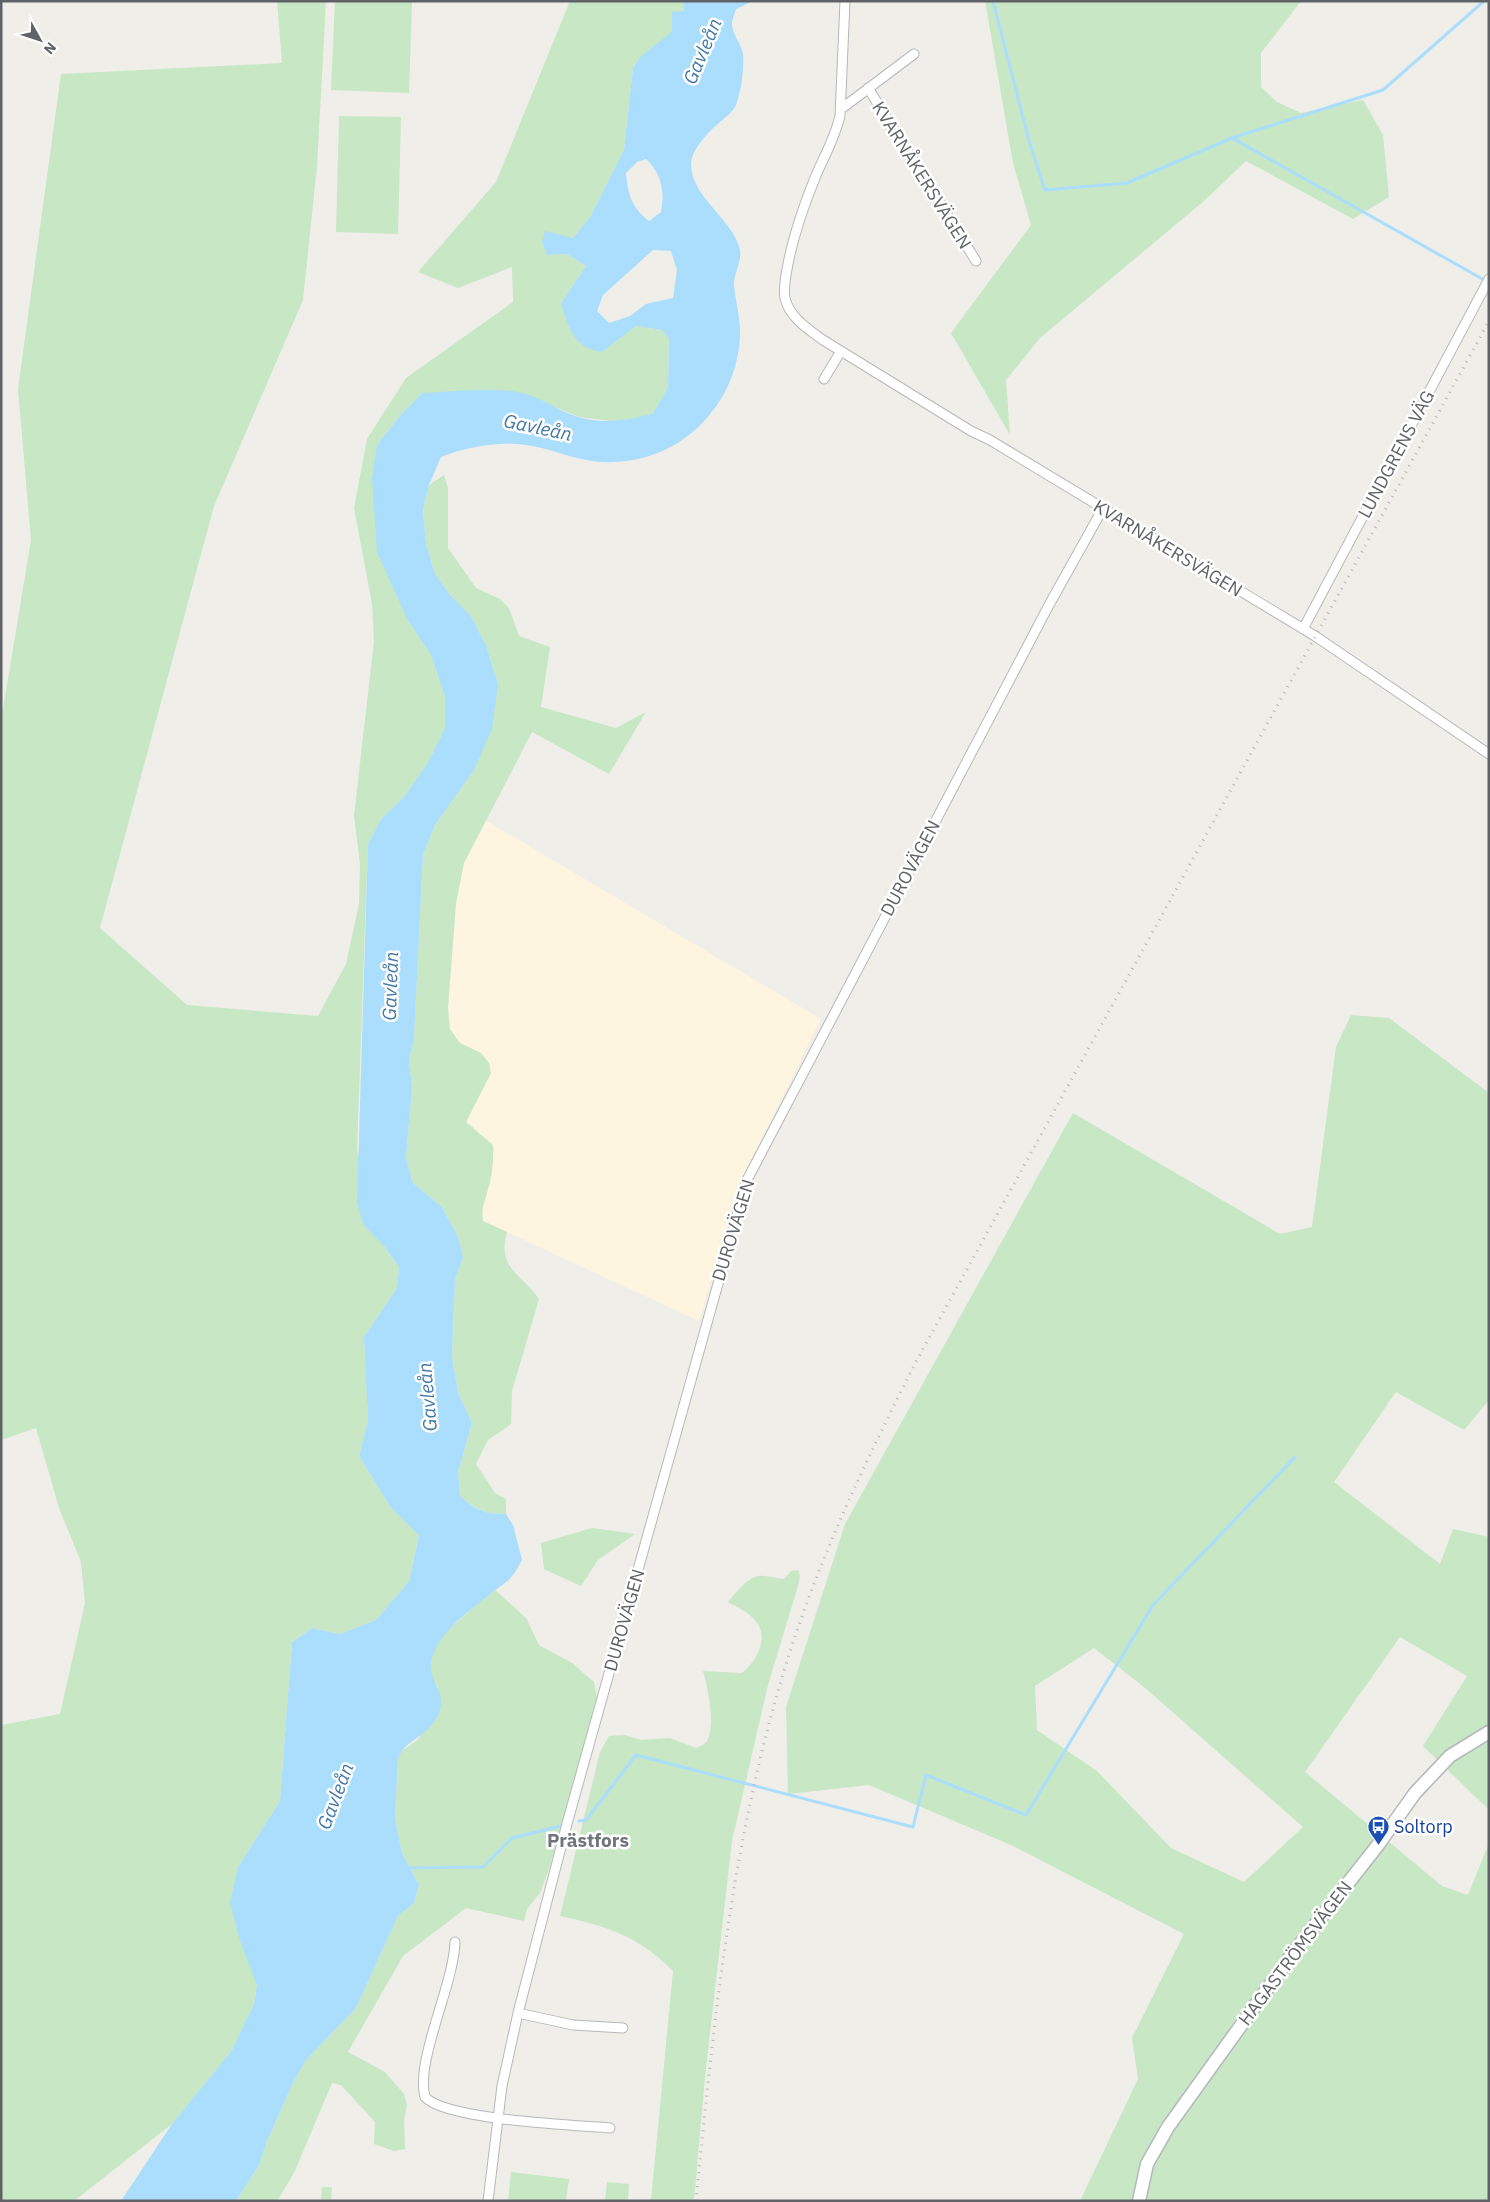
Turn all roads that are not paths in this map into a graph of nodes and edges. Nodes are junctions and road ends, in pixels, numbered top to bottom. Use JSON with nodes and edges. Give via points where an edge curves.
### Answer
{"nodes":[{"id":1,"x":845,"y":1,"type":"edge"},
{"id":2,"x":914,"y":54,"type":"dead end"},
{"id":3,"x":868,"y":88,"type":"junction"},
{"id":4,"x":841,"y":109,"type":"junction"},
{"id":5,"x":976,"y":262,"type":"dead end"},
{"id":6,"x":1486,"y":283,"type":"edge"},
{"id":7,"x":841,"y":351,"type":"junction"},
{"id":8,"x":824,"y":379,"type":"dead end"},
{"id":9,"x":1102,"y":510,"type":"junction"},
{"id":10,"x":1303,"y":629,"type":"junction"},
{"id":11,"x":1489,"y":754,"type":"edge"},
{"id":12,"x":1489,"y":1732,"type":"edge"},
{"id":13,"x":455,"y":1942,"type":"dead end"},
{"id":14,"x":518,"y":2013,"type":"junction"},
{"id":15,"x":623,"y":2028,"type":"dead end"},
{"id":16,"x":498,"y":2117,"type":"junction"},
{"id":17,"x":610,"y":2128,"type":"dead end"},
{"id":18,"x":488,"y":2201,"type":"edge"},
{"id":19,"x":1138,"y":2201,"type":"edge"}],
"edges":[{"from":1,"to":4,"type":"street","name":"KVARNÅKERSVÄGEN"},
{"from":2,"to":3,"type":"street","name":"KVARNÅKERSVÄGEN"},
{"from":3,"to":4,"type":"street","name":"KVARNÅKERSVÄGEN"},
{"from":3,"to":5,"type":"street","name":"KVARNÅKERSVÄGEN"},
{"from":4,"to":7,"type":"street","name":"KVARNÅKERSVÄGEN","via":[[836,134],[807,198],[791,246],[785,297],[790,311],[804,327]]},
{"from":6,"to":10,"type":"street","name":"LUNDGRENS VÄG"},
{"from":7,"to":8,"type":"street"},
{"from":7,"to":9,"type":"street","name":"KVARNÅKERSVÄGEN"},
{"from":9,"to":10,"type":"street","name":"KVARNÅKERSVÄGEN"},
{"from":9,"to":14,"type":"street","name":"DUROVÄGEN","via":[[1049,604],[747,1180],[568,1820]]},
{"from":10,"to":11,"type":"street","name":"KVARNÅKERSVÄGEN"},
{"from":12,"to":19,"type":"street","name":"HAGASTRÖMSVÄGEN","via":[[1450,1756],[1414,1793],[1378,1845],[1293,1953],[1168,2128],[1147,2164]]},
{"from":13,"to":16,"type":"street","via":[[428,2055],[423,2091],[428,2101],[439,2106]]},
{"from":14,"to":15,"type":"street","via":[[573,2025]]},
{"from":14,"to":16,"type":"street","name":"DUROVÄGEN"},
{"from":16,"to":17,"type":"street"},
{"from":16,"to":18,"type":"street","name":"DUROVÄGEN"}]}
